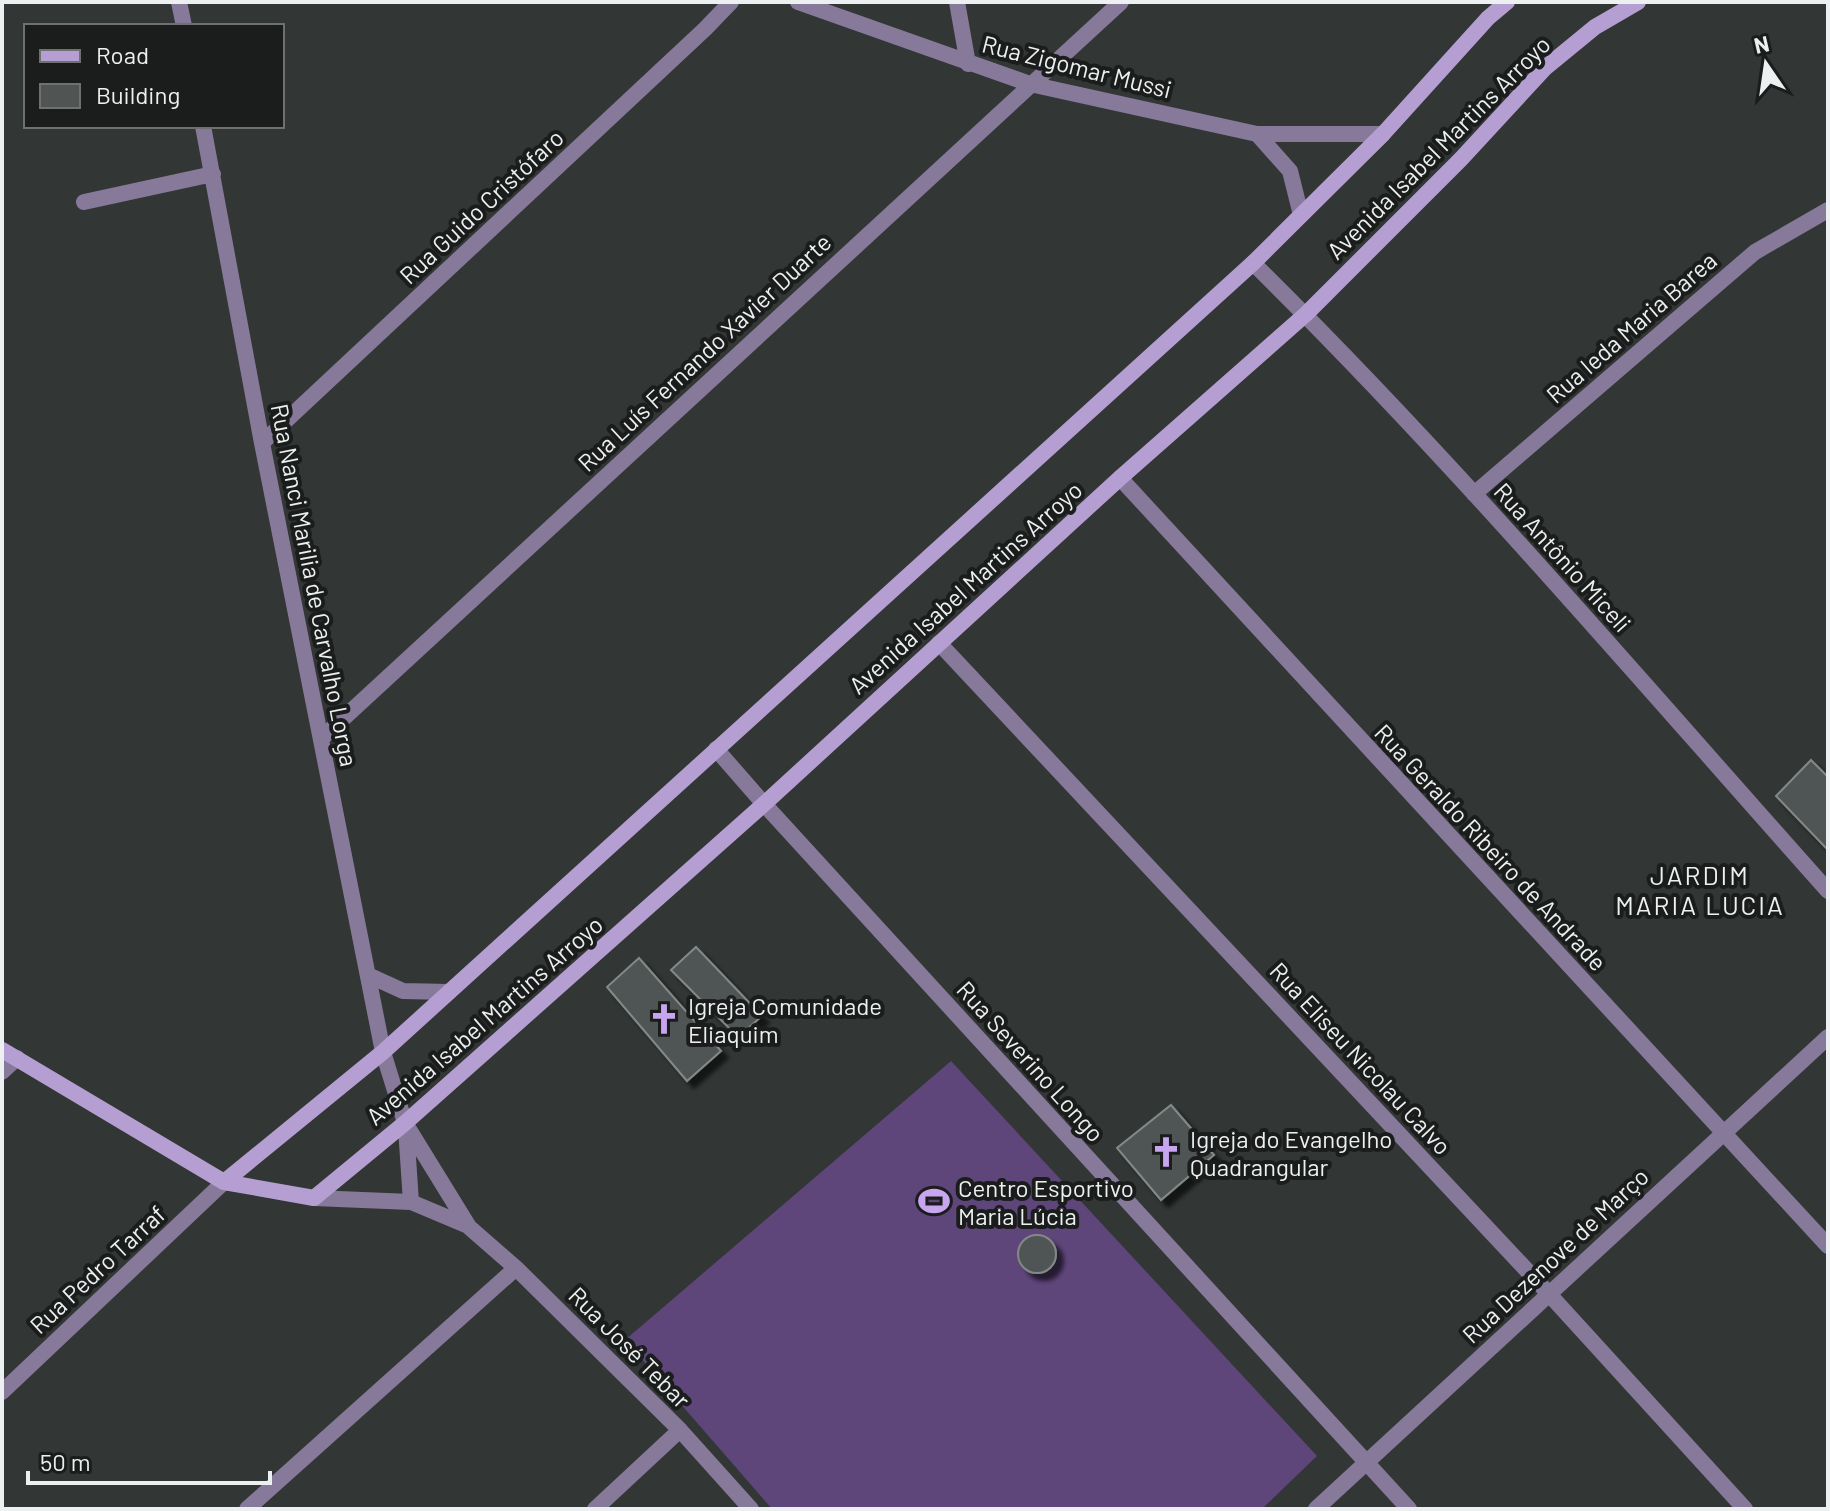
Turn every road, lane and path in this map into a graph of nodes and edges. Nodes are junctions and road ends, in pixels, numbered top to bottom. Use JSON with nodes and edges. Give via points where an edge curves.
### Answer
{"nodes":[{"id":1,"x":179,"y":2,"type":"edge"},
{"id":2,"x":731,"y":2,"type":"edge"},
{"id":3,"x":798,"y":2,"type":"edge"},
{"id":4,"x":957,"y":2,"type":"edge"},
{"id":5,"x":1121,"y":2,"type":"edge"},
{"id":6,"x":1507,"y":2,"type":"edge"},
{"id":7,"x":1638,"y":2,"type":"edge"},
{"id":8,"x":184,"y":24,"type":"edge"},
{"id":9,"x":968,"y":64,"type":"junction"},
{"id":10,"x":1030,"y":84,"type":"junction"},
{"id":11,"x":203,"y":128,"type":"edge"},
{"id":12,"x":1257,"y":134,"type":"junction"},
{"id":13,"x":1383,"y":134,"type":"junction"},
{"id":14,"x":213,"y":174,"type":"junction"},
{"id":15,"x":84,"y":202,"type":"dead end"},
{"id":16,"x":1828,"y":210,"type":"edge"},
{"id":17,"x":1301,"y":215,"type":"junction"},
{"id":18,"x":1253,"y":263,"type":"junction"},
{"id":19,"x":1306,"y":314,"type":"junction"},
{"id":20,"x":262,"y":443,"type":"junction"},
{"id":21,"x":1120,"y":478,"type":"junction"},
{"id":22,"x":1474,"y":494,"type":"junction"},
{"id":23,"x":939,"y":643,"type":"junction"},
{"id":24,"x":322,"y":738,"type":"junction"},
{"id":25,"x":716,"y":749,"type":"junction"},
{"id":26,"x":764,"y":804,"type":"junction"},
{"id":27,"x":1828,"y":891,"type":"edge"},
{"id":28,"x":368,"y":975,"type":"junction"},
{"id":29,"x":449,"y":992,"type":"junction"},
{"id":30,"x":1828,"y":1037,"type":"edge"},
{"id":31,"x":383,"y":1052,"type":"junction"},
{"id":32,"x":9,"y":1054,"type":"edge"},
{"id":33,"x":2,"y":1072,"type":"edge"},
{"id":34,"x":405,"y":1123,"type":"junction"},
{"id":35,"x":1722,"y":1133,"type":"junction"},
{"id":36,"x":224,"y":1182,"type":"junction"},
{"id":37,"x":314,"y":1198,"type":"junction"},
{"id":38,"x":411,"y":1202,"type":"junction"},
{"id":39,"x":469,"y":1227,"type":"junction"},
{"id":40,"x":1828,"y":1246,"type":"edge"},
{"id":41,"x":516,"y":1268,"type":"junction"},
{"id":42,"x":1549,"y":1294,"type":"junction"},
{"id":43,"x":2,"y":1392,"type":"edge"},
{"id":44,"x":680,"y":1430,"type":"junction"},
{"id":45,"x":1365,"y":1462,"type":"junction"},
{"id":46,"x":247,"y":1509,"type":"edge"},
{"id":47,"x":595,"y":1509,"type":"edge"},
{"id":48,"x":751,"y":1509,"type":"edge"},
{"id":49,"x":1316,"y":1509,"type":"edge"},
{"id":50,"x":1409,"y":1509,"type":"edge"},
{"id":51,"x":1745,"y":1509,"type":"edge"}],
"edges":[{"from":1,"to":8,"type":"street"},
{"from":2,"to":20,"type":"street","name":"Rua Guido Cristófaro"},
{"from":3,"to":9,"type":"street","name":"Rua Zigomar Mussi"},
{"from":4,"to":9,"type":"street"},
{"from":5,"to":10,"type":"street","name":"Rua Luís Fernando Xavier Duarte"},
{"from":6,"to":13,"type":"street","name":"Avenida Isabel Martins Arroyo"},
{"from":7,"to":19,"type":"street","name":"Avenida Isabel Martins Arroyo","via":[[1595,27],[1545,68]]},
{"from":9,"to":10,"type":"street","name":"Rua Zigomar Mussi"},
{"from":10,"to":12,"type":"street","name":"Rua Zigomar Mussi"},
{"from":10,"to":24,"type":"street","name":"Rua Luís Fernando Xavier Duarte"},
{"from":11,"to":14,"type":"street","name":"Rua Nanci Marilia de Carvalho Lorga"},
{"from":12,"to":13,"type":"street","name":"Rua Zigomar Mussi"},
{"from":12,"to":17,"type":"street","via":[[1290,171]]},
{"from":13,"to":17,"type":"street","name":"Avenida Isabel Martins Arroyo"},
{"from":14,"to":15,"type":"street"},
{"from":14,"to":20,"type":"street","name":"Rua Nanci Marilia de Carvalho Lorga"},
{"from":16,"to":22,"type":"street","name":"Rua Ieda Maria Barea","via":[[1755,252]]},
{"from":17,"to":18,"type":"street","name":"Avenida Isabel Martins Arroyo"},
{"from":18,"to":19,"type":"street","name":"Rua Antônio Miceli"},
{"from":18,"to":25,"type":"street","name":"Avenida Isabel Martins Arroyo"},
{"from":19,"to":21,"type":"street","name":"Avenida Isabel Martins Arroyo"},
{"from":19,"to":22,"type":"street","name":"Rua Antônio Miceli"},
{"from":20,"to":24,"type":"street","name":"Rua Nanci Marilia de Carvalho Lorga"},
{"from":21,"to":23,"type":"street","name":"Avenida Isabel Martins Arroyo"},
{"from":21,"to":35,"type":"street","name":"Rua Geraldo Ribeiro de Andrade"},
{"from":22,"to":27,"type":"street","name":"Rua Antônio Miceli"},
{"from":23,"to":26,"type":"street","name":"Avenida Isabel Martins Arroyo"},
{"from":23,"to":42,"type":"street","name":"Rua Eliseu Nicolau Calvo"},
{"from":24,"to":28,"type":"street","name":"Rua Nanci Marilia de Carvalho Lorga"},
{"from":25,"to":26,"type":"street","name":"Rua Severino Longo"},
{"from":25,"to":29,"type":"street","name":"Avenida Isabel Martins Arroyo"},
{"from":26,"to":34,"type":"street","name":"Avenida Isabel Martins Arroyo"},
{"from":26,"to":45,"type":"street","name":"Rua Severino Longo"},
{"from":28,"to":29,"type":"street","via":[[403,991]]},
{"from":28,"to":31,"type":"street","name":"Rua Nanci Marilia de Carvalho Lorga"},
{"from":29,"to":31,"type":"street","name":"Avenida Isabel Martins Arroyo"},
{"from":30,"to":35,"type":"street","name":"Rua Dezenove de Março"},
{"from":31,"to":34,"type":"street","name":"Rua Nanci Marilia de Carvalho Lorga"},
{"from":31,"to":36,"type":"street","name":"Avenida Isabel Martins Arroyo"},
{"from":32,"to":33,"type":"street"},
{"from":32,"to":36,"type":"street"},
{"from":34,"to":37,"type":"street","name":"Avenida Isabel Martins Arroyo"},
{"from":34,"to":38,"type":"street"},
{"from":34,"to":39,"type":"street","name":"Rua José Tebar"},
{"from":35,"to":40,"type":"street","name":"Rua Geraldo Ribeiro de Andrade"},
{"from":35,"to":42,"type":"street","name":"Rua Dezenove de Março"},
{"from":36,"to":37,"type":"street"},
{"from":36,"to":43,"type":"street","name":"Rua Pedro Tarraf"},
{"from":37,"to":38,"type":"street","name":"Rua José Tebar"},
{"from":38,"to":39,"type":"street","name":"Rua José Tebar"},
{"from":39,"to":41,"type":"street","name":"Rua José Tebar"},
{"from":41,"to":44,"type":"street","name":"Rua José Tebar"},
{"from":41,"to":46,"type":"street"},
{"from":42,"to":45,"type":"street","name":"Rua Dezenove de Março"},
{"from":42,"to":51,"type":"street","name":"Rua Eliseu Nicolau Calvo"},
{"from":44,"to":47,"type":"street"},
{"from":44,"to":48,"type":"street","name":"Rua José Tebar"},
{"from":45,"to":49,"type":"street","name":"Rua Dezenove de Março"},
{"from":45,"to":50,"type":"street","name":"Rua Severino Longo"}]}
